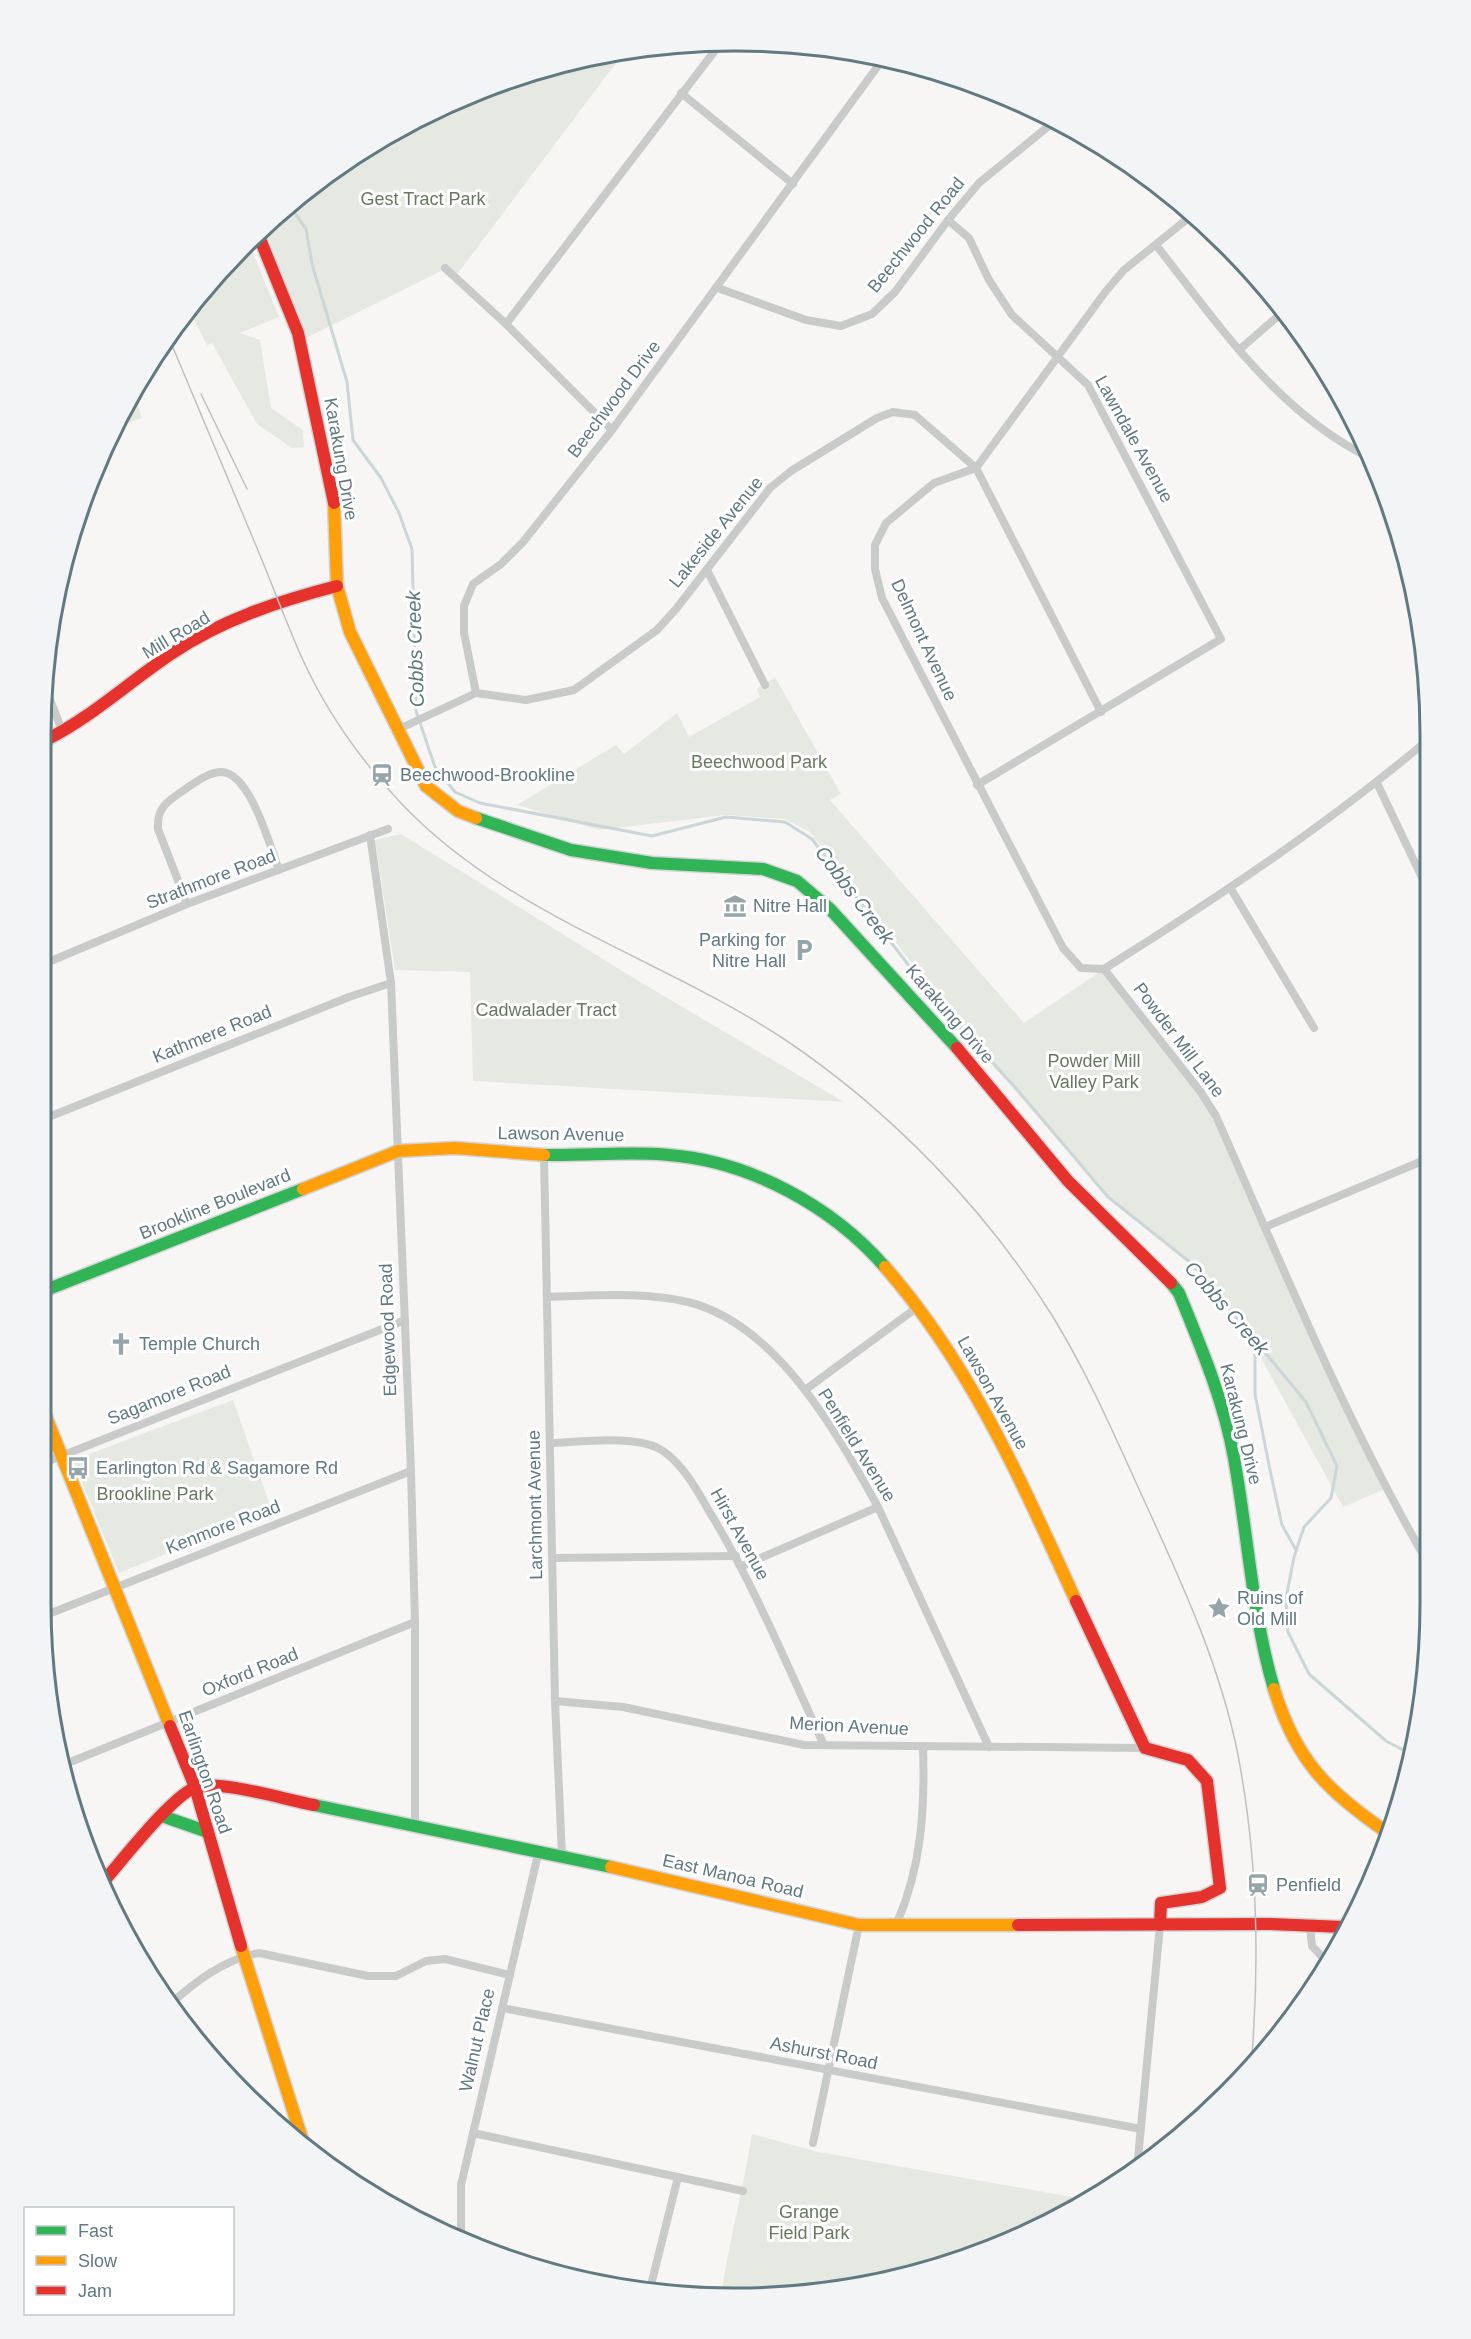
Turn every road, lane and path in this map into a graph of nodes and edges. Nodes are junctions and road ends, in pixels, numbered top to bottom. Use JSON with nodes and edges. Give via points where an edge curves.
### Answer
{"nodes":[{"id":1,"x":714,"y":51,"type":"edge"},
{"id":2,"x":879,"y":66,"type":"edge"},
{"id":3,"x":681,"y":93,"type":"junction"},
{"id":4,"x":1047,"y":127,"type":"edge"},
{"id":5,"x":793,"y":184,"type":"junction"},
{"id":6,"x":948,"y":220,"type":"junction"},
{"id":7,"x":1186,"y":220,"type":"edge"},
{"id":8,"x":261,"y":242,"type":"edge"},
{"id":9,"x":1156,"y":245,"type":"junction"},
{"id":10,"x":445,"y":268,"type":"dead end"},
{"id":11,"x":718,"y":288,"type":"junction"},
{"id":12,"x":1277,"y":317,"type":"edge"},
{"id":13,"x":506,"y":324,"type":"junction"},
{"id":14,"x":1239,"y":350,"type":"junction"},
{"id":15,"x":1058,"y":359,"type":"junction"},
{"id":16,"x":612,"y":430,"type":"junction"},
{"id":17,"x":1358,"y":452,"type":"edge"},
{"id":18,"x":976,"y":468,"type":"junction"},
{"id":19,"x":707,"y":570,"type":"junction"},
{"id":20,"x":337,"y":586,"type":"junction"},
{"id":21,"x":765,"y":685,"type":"dead end"},
{"id":22,"x":476,"y":693,"type":"junction"},
{"id":23,"x":52,"y":704,"type":"edge"},
{"id":24,"x":1101,"y":712,"type":"junction"},
{"id":25,"x":402,"y":728,"type":"junction"},
{"id":26,"x":63,"y":733,"type":"junction"},
{"id":27,"x":51,"y":738,"type":"edge"},
{"id":28,"x":1420,"y":747,"type":"edge"},
{"id":29,"x":1377,"y":783,"type":"junction"},
{"id":30,"x":976,"y":785,"type":"junction"},
{"id":31,"x":388,"y":829,"type":"dead end"},
{"id":32,"x":370,"y":836,"type":"junction"},
{"id":33,"x":279,"y":870,"type":"junction"},
{"id":34,"x":1420,"y":873,"type":"edge"},
{"id":35,"x":1231,"y":889,"type":"junction"},
{"id":36,"x":187,"y":904,"type":"junction"},
{"id":37,"x":51,"y":961,"type":"edge"},
{"id":38,"x":1104,"y":969,"type":"junction"},
{"id":39,"x":391,"y":983,"type":"junction"},
{"id":40,"x":1314,"y":1028,"type":"dead end"},
{"id":41,"x":51,"y":1116,"type":"edge"},
{"id":42,"x":397,"y":1151,"type":"junction"},
{"id":43,"x":544,"y":1155,"type":"junction"},
{"id":44,"x":1420,"y":1162,"type":"edge"},
{"id":45,"x":1264,"y":1227,"type":"junction"},
{"id":46,"x":51,"y":1288,"type":"edge"},
{"id":47,"x":547,"y":1297,"type":"junction"},
{"id":48,"x":919,"y":1306,"type":"junction"},
{"id":49,"x":405,"y":1320,"type":"junction"},
{"id":50,"x":805,"y":1390,"type":"junction"},
{"id":51,"x":51,"y":1429,"type":"edge"},
{"id":52,"x":551,"y":1443,"type":"junction"},
{"id":53,"x":62,"y":1456,"type":"junction"},
{"id":54,"x":51,"y":1460,"type":"edge"},
{"id":55,"x":411,"y":1472,"type":"junction"},
{"id":56,"x":878,"y":1507,"type":"junction"},
{"id":57,"x":1420,"y":1549,"type":"edge"},
{"id":58,"x":736,"y":1556,"type":"junction"},
{"id":59,"x":553,"y":1558,"type":"junction"},
{"id":60,"x":742,"y":1566,"type":"junction"},
{"id":61,"x":115,"y":1587,"type":"junction"},
{"id":62,"x":51,"y":1613,"type":"edge"},
{"id":63,"x":415,"y":1622,"type":"junction"},
{"id":64,"x":555,"y":1701,"type":"junction"},
{"id":65,"x":170,"y":1722,"type":"junction"},
{"id":66,"x":824,"y":1745,"type":"junction"},
{"id":67,"x":923,"y":1746,"type":"junction"},
{"id":68,"x":989,"y":1746,"type":"junction"},
{"id":69,"x":1145,"y":1748,"type":"junction"},
{"id":70,"x":70,"y":1762,"type":"edge"},
{"id":71,"x":195,"y":1787,"type":"junction"},
{"id":72,"x":162,"y":1816,"type":"junction"},
{"id":73,"x":415,"y":1824,"type":"junction"},
{"id":74,"x":1382,"y":1829,"type":"edge"},
{"id":75,"x":208,"y":1832,"type":"junction"},
{"id":76,"x":539,"y":1850,"type":"junction"},
{"id":77,"x":562,"y":1855,"type":"junction"},
{"id":78,"x":108,"y":1876,"type":"edge"},
{"id":79,"x":897,"y":1923,"type":"junction"},
{"id":80,"x":859,"y":1925,"type":"junction"},
{"id":81,"x":1160,"y":1925,"type":"junction"},
{"id":82,"x":1310,"y":1926,"type":"junction"},
{"id":83,"x":1338,"y":1927,"type":"edge"},
{"id":84,"x":244,"y":1956,"type":"junction"},
{"id":85,"x":1322,"y":1956,"type":"edge"},
{"id":86,"x":510,"y":1975,"type":"junction"},
{"id":87,"x":176,"y":1998,"type":"edge"},
{"id":88,"x":501,"y":2008,"type":"junction"},
{"id":89,"x":828,"y":2071,"type":"junction"},
{"id":90,"x":1141,"y":2129,"type":"junction"},
{"id":91,"x":300,"y":2131,"type":"edge"},
{"id":92,"x":472,"y":2133,"type":"junction"},
{"id":93,"x":813,"y":2143,"type":"dead end"},
{"id":94,"x":1138,"y":2157,"type":"edge"},
{"id":95,"x":678,"y":2177,"type":"junction"},
{"id":96,"x":743,"y":2191,"type":"dead end"},
{"id":97,"x":461,"y":2230,"type":"edge"},
{"id":98,"x":652,"y":2283,"type":"edge"}],
"edges":[{"from":1,"to":3,"type":"street"},
{"from":2,"to":5,"type":"street","name":"Beechwood Drive"},
{"from":3,"to":5,"type":"street"},
{"from":3,"to":13,"type":"street"},
{"from":4,"to":6,"type":"street","name":"Beechwood Road","via":[[979,183]]},
{"from":5,"to":11,"type":"street","name":"Beechwood Drive"},
{"from":6,"to":11,"type":"street","name":"Beechwood Road","via":[[895,292],[872,314],[841,326],[806,320]]},
{"from":6,"to":15,"type":"street","name":"Lawndale Avenue","via":[[969,238],[989,280],[1012,315]]},
{"from":7,"to":9,"type":"street"},
{"from":8,"to":20,"type":"street","name":"Karakung Drive","via":[[298,333],[334,499]]},
{"from":9,"to":14,"type":"street"},
{"from":9,"to":15,"type":"street","via":[[1124,270]]},
{"from":10,"to":13,"type":"street"},
{"from":11,"to":16,"type":"street","name":"Beechwood Drive"},
{"from":12,"to":14,"type":"street"},
{"from":13,"to":16,"type":"street"},
{"from":14,"to":17,"type":"street","via":[[1322,431]]},
{"from":15,"to":18,"type":"street"},
{"from":15,"to":24,"type":"street","name":"Lawndale Avenue","via":[[1088,385],[1221,639]]},
{"from":16,"to":22,"type":"street","name":"Beechwood Drive","via":[[523,542],[473,584],[464,606],[464,633]]},
{"from":18,"to":19,"type":"street","name":"Lakeside Avenue","via":[[915,415],[893,412],[877,418],[770,488]]},
{"from":18,"to":24,"type":"street"},
{"from":18,"to":30,"type":"street","name":"Delmont Avenue","via":[[934,483],[886,523],[876,545],[874,569],[882,598]]},
{"from":19,"to":21,"type":"street"},
{"from":19,"to":22,"type":"street","name":"Lakeside Avenue","via":[[657,630],[574,690],[526,699]]},
{"from":20,"to":25,"type":"street","name":"Karakung Drive","via":[[350,632]]},
{"from":20,"to":26,"type":"street","name":"Mill Road","via":[[267,607],[212,632],[173,653]]},
{"from":22,"to":25,"type":"street"},
{"from":23,"to":26,"type":"street"},
{"from":24,"to":30,"type":"street"},
{"from":25,"to":74,"type":"street","name":"Karakung Drive","via":[[426,786],[438,798],[458,811],[505,830],[571,850],[652,863],[763,869],[797,881],[830,909],[931,1017],[1083,1198],[1161,1271],[1179,1293],[1214,1380],[1239,1485],[1263,1651],[1282,1715],[1299,1750],[1328,1788]]},
{"from":26,"to":27,"type":"street","name":"Mill Road"},
{"from":28,"to":29,"type":"street"},
{"from":29,"to":34,"type":"street"},
{"from":29,"to":35,"type":"street"},
{"from":30,"to":38,"type":"street","name":"Delmont Avenue","via":[[1063,948],[1081,968]]},
{"from":31,"to":32,"type":"street","name":"Strathmore Road"},
{"from":32,"to":33,"type":"street","name":"Strathmore Road"},
{"from":32,"to":39,"type":"street","name":"Edgewood Road"},
{"from":33,"to":36,"type":"street","name":"Strathmore Road"},
{"from":33,"to":36,"type":"street","via":[[249,794],[234,776],[222,772],[204,777],[165,803],[157,816],[158,829]]},
{"from":35,"to":38,"type":"street"},
{"from":35,"to":40,"type":"street"},
{"from":36,"to":37,"type":"street","name":"Strathmore Road"},
{"from":38,"to":45,"type":"street","name":"Powder Mill Lane","via":[[1216,1116]]},
{"from":39,"to":41,"type":"street","name":"Kathmere Road"},
{"from":39,"to":42,"type":"street","name":"Edgewood Road"},
{"from":42,"to":43,"type":"street","name":"Lawson Avenue","via":[[470,1149]]},
{"from":42,"to":46,"type":"street","name":"Brookline Boulevard"},
{"from":42,"to":49,"type":"street","name":"Edgewood Road"},
{"from":43,"to":47,"type":"street","name":"Larchmont Avenue"},
{"from":43,"to":48,"type":"street","name":"Lawson Avenue","via":[[665,1154],[710,1161],[744,1172],[782,1188],[837,1221],[871,1249]]},
{"from":44,"to":45,"type":"street"},
{"from":45,"to":57,"type":"street","name":"Powder Mill Lane","via":[[1385,1489]]},
{"from":47,"to":50,"type":"street","name":"Penfield Avenue","via":[[624,1295],[690,1303],[742,1328],[767,1348]]},
{"from":47,"to":52,"type":"street","name":"Larchmont Avenue"},
{"from":48,"to":50,"type":"street"},
{"from":48,"to":69,"type":"street","name":"Lawson Avenue","via":[[965,1371],[1002,1442]]},
{"from":49,"to":53,"type":"street","name":"Sagamore Road"},
{"from":49,"to":55,"type":"street","name":"Edgewood Road"},
{"from":50,"to":56,"type":"street","name":"Penfield Avenue"},
{"from":51,"to":53,"type":"street","name":"Earlington Road"},
{"from":52,"to":58,"type":"street","name":"Hirst Avenue","via":[[644,1443],[663,1450],[697,1490]]},
{"from":52,"to":59,"type":"street","name":"Larchmont Avenue"},
{"from":53,"to":54,"type":"street","name":"Sagamore Road"},
{"from":53,"to":61,"type":"street","name":"Earlington Road"},
{"from":55,"to":61,"type":"street","name":"Kenmore Road"},
{"from":55,"to":63,"type":"street","name":"Edgewood Road"},
{"from":56,"to":60,"type":"street"},
{"from":56,"to":68,"type":"street","name":"Penfield Avenue"},
{"from":58,"to":59,"type":"street"},
{"from":58,"to":60,"type":"street","name":"Hirst Avenue"},
{"from":59,"to":64,"type":"street","name":"Larchmont Avenue"},
{"from":60,"to":66,"type":"street","name":"Hirst Avenue"},
{"from":61,"to":62,"type":"street","name":"Kenmore Road"},
{"from":61,"to":65,"type":"street","name":"Earlington Road"},
{"from":63,"to":65,"type":"street","name":"Oxford Road"},
{"from":63,"to":73,"type":"street","name":"Edgewood Road"},
{"from":64,"to":66,"type":"street","name":"Merion Avenue","via":[[623,1707],[804,1745]]},
{"from":64,"to":77,"type":"street","name":"Larchmont Avenue"},
{"from":65,"to":70,"type":"street","name":"Oxford Road"},
{"from":65,"to":71,"type":"street","name":"Earlington Road"},
{"from":66,"to":67,"type":"street","name":"Merion Avenue"},
{"from":67,"to":68,"type":"street","name":"Merion Avenue"},
{"from":67,"to":79,"type":"street","via":[[924,1805],[918,1856],[910,1893]]},
{"from":68,"to":69,"type":"street","name":"Merion Avenue"},
{"from":69,"to":81,"type":"street","via":[[1182,1755],[1198,1766],[1207,1781],[1220,1881],[1220,1888],[1202,1897],[1161,1903]]},
{"from":71,"to":72,"type":"street"},
{"from":71,"to":73,"type":"street","name":"East Manoa Road","via":[[214,1785]]},
{"from":71,"to":75,"type":"street","name":"Earlington Road"},
{"from":72,"to":75,"type":"street"},
{"from":72,"to":78,"type":"street"},
{"from":73,"to":76,"type":"street","name":"East Manoa Road"},
{"from":75,"to":84,"type":"street","name":"Earlington Road"},
{"from":76,"to":77,"type":"street","name":"East Manoa Road"},
{"from":76,"to":86,"type":"street","name":"Walnut Place"},
{"from":77,"to":80,"type":"street","name":"East Manoa Road"},
{"from":79,"to":80,"type":"street","name":"East Manoa Road"},
{"from":79,"to":81,"type":"street","name":"East Manoa Road"},
{"from":80,"to":89,"type":"street"},
{"from":81,"to":82,"type":"street","name":"East Manoa Road"},
{"from":81,"to":90,"type":"street"},
{"from":82,"to":83,"type":"street","name":"East Manoa Road"},
{"from":82,"to":85,"type":"street","via":[[1312,1946]]},
{"from":84,"to":86,"type":"street","via":[[259,1953],[368,1976],[396,1976],[426,1961],[445,1959]]},
{"from":84,"to":87,"type":"street","via":[[197,1980]]},
{"from":84,"to":91,"type":"street","name":"Earlington Road"},
{"from":86,"to":88,"type":"street","name":"Walnut Place"},
{"from":88,"to":89,"type":"street","name":"Ashurst Road"},
{"from":88,"to":92,"type":"street","name":"Walnut Place"},
{"from":89,"to":90,"type":"street","name":"Ashurst Road"},
{"from":89,"to":93,"type":"street"},
{"from":90,"to":94,"type":"street"},
{"from":92,"to":95,"type":"street"},
{"from":92,"to":97,"type":"street","name":"Walnut Place","via":[[461,2185]]},
{"from":95,"to":96,"type":"street"},
{"from":95,"to":98,"type":"street"}]}
